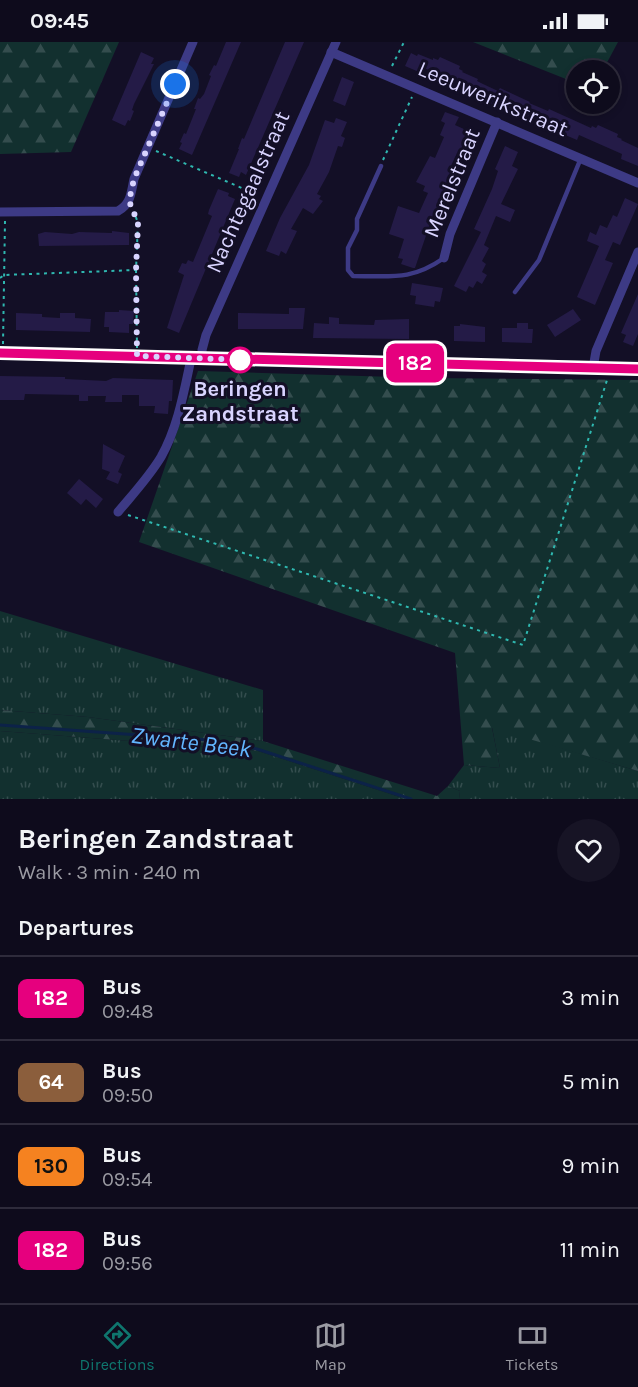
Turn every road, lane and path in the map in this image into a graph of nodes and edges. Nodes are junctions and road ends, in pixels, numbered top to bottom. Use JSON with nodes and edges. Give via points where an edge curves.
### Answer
{"nodes":[{"id":1,"x":193,"y":42,"type":"edge"},
{"id":2,"x":336,"y":42,"type":"edge"},
{"id":3,"x":404,"y":42,"type":"edge"},
{"id":4,"x":331,"y":52,"type":"junction"},
{"id":5,"x":388,"y":75,"type":"junction"},
{"id":6,"x":416,"y":87,"type":"junction"},
{"id":7,"x":497,"y":122,"type":"junction"},
{"id":8,"x":148,"y":147,"type":"junction"},
{"id":9,"x":581,"y":158,"type":"junction"},
{"id":10,"x":381,"y":166,"type":"joint"},
{"id":11,"x":638,"y":183,"type":"edge"},
{"id":12,"x":266,"y":198,"type":"junction"},
{"id":13,"x":129,"y":201,"type":"junction"},
{"id":14,"x":2,"y":212,"type":"edge"},
{"id":15,"x":638,"y":252,"type":"edge"},
{"id":16,"x":444,"y":258,"type":"joint"},
{"id":17,"x":136,"y":270,"type":"junction"},
{"id":18,"x":4,"y":275,"type":"junction"},
{"id":19,"x":0,"y":278,"type":"edge"},
{"id":20,"x":515,"y":292,"type":"dead end"},
{"id":21,"x":1,"y":353,"type":"edge"},
{"id":22,"x":137,"y":356,"type":"junction"},
{"id":23,"x":191,"y":358,"type":"junction"},
{"id":24,"x":203,"y":359,"type":"junction"},
{"id":25,"x":593,"y":368,"type":"junction"},
{"id":26,"x":638,"y":369,"type":"edge"},
{"id":27,"x":608,"y":377,"type":"dead end"},
{"id":28,"x":118,"y":512,"type":"joint"}],
"edges":[{"from":1,"to":8,"type":"street"},
{"from":2,"to":4,"type":"street","name":"Nachtegaalstraat"},
{"from":3,"to":5,"type":"path"},
{"from":4,"to":5,"type":"street","name":"Leeuwerikstraat"},
{"from":4,"to":12,"type":"street","name":"Nachtegaalstraat"},
{"from":5,"to":6,"type":"street","name":"Leeuwerikstraat"},
{"from":6,"to":7,"type":"street","name":"Leeuwerikstraat"},
{"from":6,"to":10,"type":"path"},
{"from":7,"to":9,"type":"street","name":"Leeuwerikstraat"},
{"from":7,"to":16,"type":"street","name":"Merelstraat","via":[[450,234]]},
{"from":8,"to":12,"type":"path"},
{"from":8,"to":13,"type":"street"},
{"from":9,"to":11,"type":"street","name":"Leeuwerikstraat"},
{"from":9,"to":20,"type":"lane","via":[[539,260]]},
{"from":10,"to":16,"type":"lane","via":[[357,219],[357,230],[348,248],[348,270],[353,276],[407,276],[429,269]]},
{"from":12,"to":24,"type":"street","name":"Nachtegaalstraat","via":[[206,335]]},
{"from":13,"to":14,"type":"street","via":[[118,211]]},
{"from":13,"to":17,"type":"path","via":[[138,223]]},
{"from":14,"to":18,"type":"path"},
{"from":15,"to":25,"type":"street","via":[[596,351]]},
{"from":17,"to":18,"type":"path"},
{"from":17,"to":22,"type":"path"},
{"from":18,"to":19,"type":"path"},
{"from":18,"to":21,"type":"path"},
{"from":21,"to":22,"type":"street"},
{"from":22,"to":23,"type":"street"},
{"from":23,"to":24,"type":"street"},
{"from":23,"to":28,"type":"street","via":[[183,401],[162,455]]},
{"from":24,"to":25,"type":"street"},
{"from":25,"to":26,"type":"street"},
{"from":27,"to":28,"type":"path","via":[[522,645]]}]}
